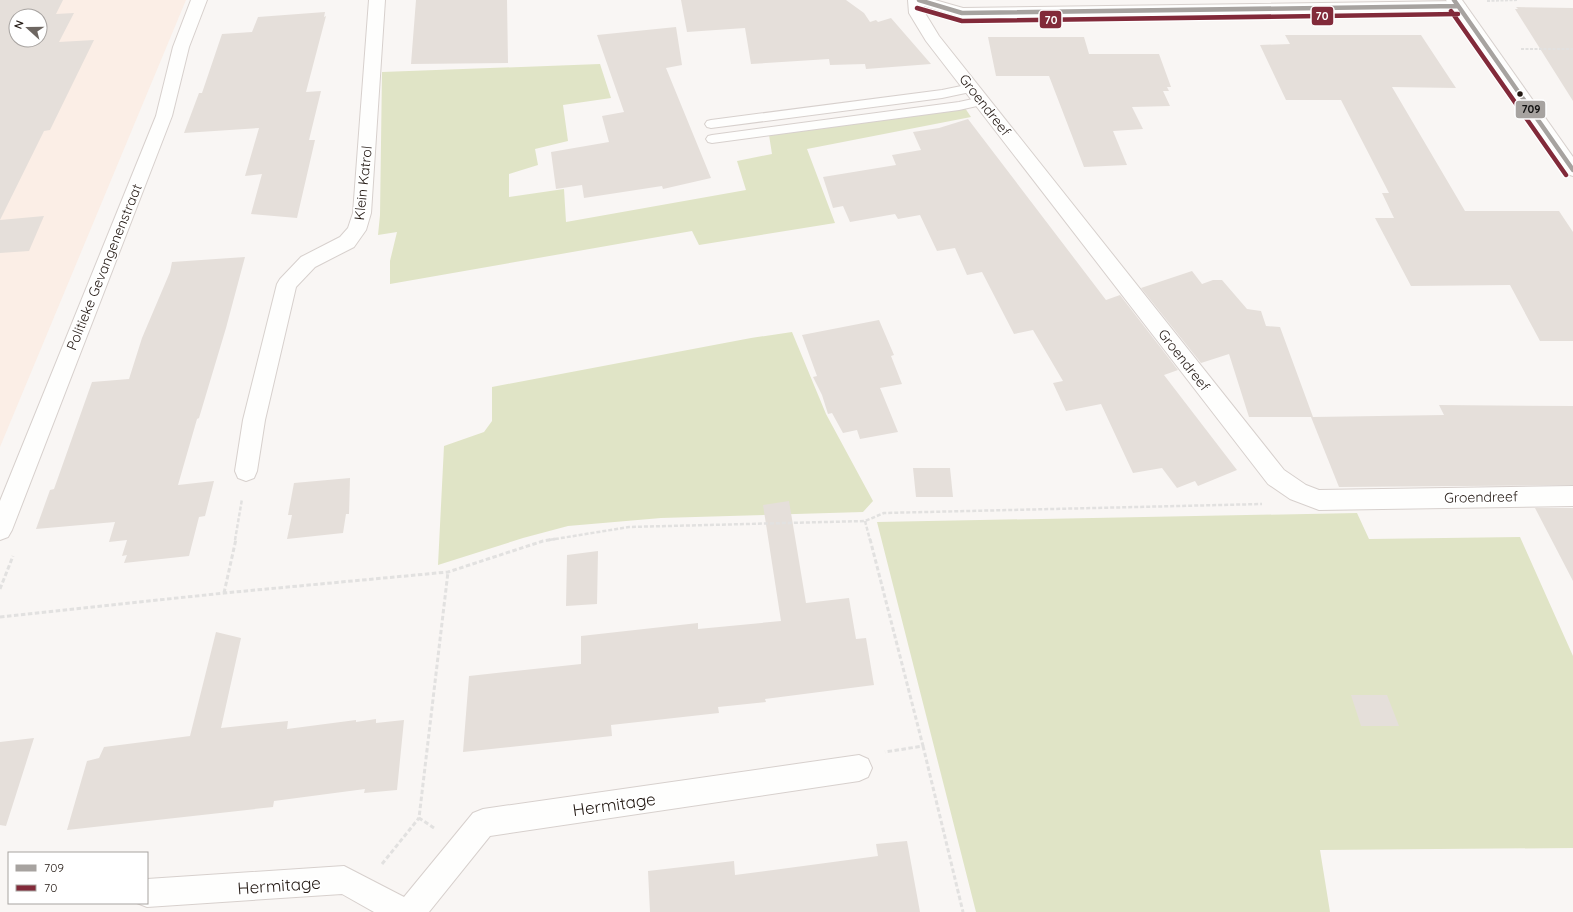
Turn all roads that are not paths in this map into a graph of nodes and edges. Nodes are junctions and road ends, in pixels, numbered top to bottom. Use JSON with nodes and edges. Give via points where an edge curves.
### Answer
{"nodes":[{"id":1,"x":199,"y":0,"type":"edge"},
{"id":2,"x":376,"y":0,"type":"edge"},
{"id":3,"x":918,"y":0,"type":"edge"},
{"id":4,"x":1456,"y":3,"type":"edge"},
{"id":5,"x":976,"y":95,"type":"junction"},
{"id":6,"x":712,"y":124,"type":"dead end"},
{"id":7,"x":712,"y":139,"type":"dead end"},
{"id":8,"x":1573,"y":170,"type":"edge"},
{"id":9,"x":246,"y":471,"type":"road end"},
{"id":10,"x":1573,"y":496,"type":"edge"},
{"id":11,"x":0,"y":530,"type":"edge"},
{"id":12,"x":859,"y":768,"type":"road end"},
{"id":13,"x":148,"y":893,"type":"edge"},
{"id":14,"x":403,"y":912,"type":"edge"},
{"id":15,"x":410,"y":912,"type":"edge"}],
"edges":[{"from":1,"to":11,"type":"street","name":"Politieke Gevangenenstraat","via":[[181,47],[164,116]]},
{"from":2,"to":9,"type":"street","name":"Klein Katrol","via":[[362,213],[357,230],[347,242],[308,262],[287,284],[254,420]]},
{"from":3,"to":4,"type":"street","via":[[962,13]]},
{"from":3,"to":5,"type":"street","name":"Groendreef","via":[[917,13],[932,38]]},
{"from":4,"to":8,"type":"street"},
{"from":5,"to":6,"type":"lane","via":[[942,94]]},
{"from":5,"to":7,"type":"lane","via":[[958,106]]},
{"from":5,"to":10,"type":"street","name":"Groendreef","via":[[1276,477],[1298,492],[1318,500]]},
{"from":12,"to":15,"type":"street","name":"Hermitage","via":[[483,823]]},
{"from":13,"to":14,"type":"street","name":"Hermitage","via":[[344,880]]}]}
